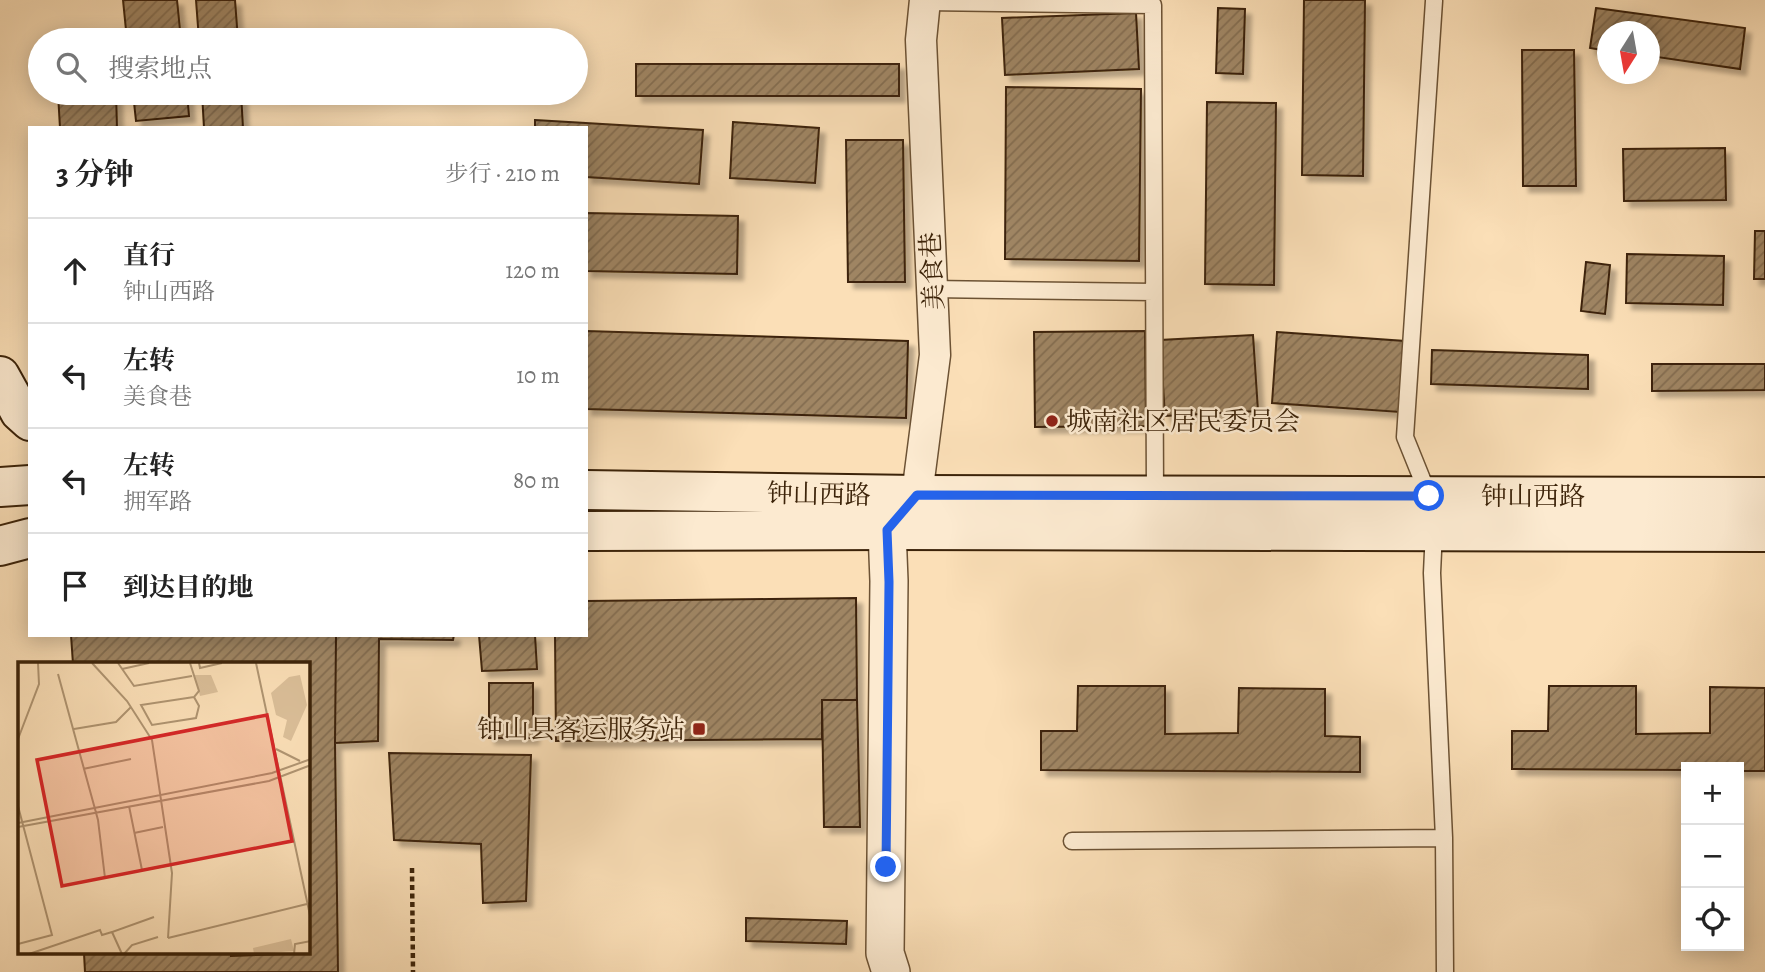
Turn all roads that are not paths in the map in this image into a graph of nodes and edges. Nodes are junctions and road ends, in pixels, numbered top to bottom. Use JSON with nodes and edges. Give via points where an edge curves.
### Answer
{"nodes":[{"id":1,"x":925,"y":1,"type":"edge"},
{"id":2,"x":1434,"y":1,"type":"edge"},
{"id":3,"x":932,"y":289,"type":"junction"},
{"id":4,"x":1154,"y":292,"type":"junction"},
{"id":5,"x":0,"y":376,"type":"edge"},
{"id":6,"x":28,"y":419,"type":"edge"},
{"id":7,"x":28,"y":485,"type":"edge"},
{"id":8,"x":0,"y":487,"type":"edge"},
{"id":9,"x":588,"y":490,"type":"edge"},
{"id":10,"x":917,"y":495,"type":"junction"},
{"id":11,"x":1154,"y":495,"type":"junction"},
{"id":12,"x":1765,"y":497,"type":"edge"},
{"id":13,"x":1432,"y":514,"type":"junction"},
{"id":14,"x":887,"y":530,"type":"junction"},
{"id":15,"x":588,"y":531,"type":"edge"},
{"id":16,"x":1765,"y":532,"type":"edge"},
{"id":17,"x":28,"y":539,"type":"edge"},
{"id":18,"x":0,"y":546,"type":"edge"},
{"id":19,"x":1444,"y":838,"type":"junction"},
{"id":20,"x":1072,"y":841,"type":"dead end"},
{"id":21,"x":891,"y":972,"type":"edge"},
{"id":22,"x":1445,"y":972,"type":"edge"}],
"edges":[{"from":1,"to":3,"type":"street","name":"美食巷","via":[[921,40]]},
{"from":1,"to":4,"type":"lane","via":[[1153,5]]},
{"from":2,"to":13,"type":"lane","via":[[1405,437]]},
{"from":3,"to":4,"type":"lane"},
{"from":3,"to":10,"type":"street","name":"美食巷","via":[[935,355]]},
{"from":4,"to":11,"type":"lane"},
{"from":5,"to":6,"type":"main road"},
{"from":7,"to":8,"type":"main road"},
{"from":9,"to":10,"type":"main road","name":"钟山西路"},
{"from":10,"to":11,"type":"main road","name":"钟山西路"},
{"from":10,"to":14,"type":"street"},
{"from":11,"to":13,"type":"main road","name":"钟山西路"},
{"from":12,"to":13,"type":"main road","name":"钟山西路"},
{"from":13,"to":14,"type":"main road","name":"钟山西路"},
{"from":13,"to":16,"type":"main road","name":"钟山西路"},
{"from":13,"to":19,"type":"lane"},
{"from":14,"to":15,"type":"main road","name":"钟山西路"},
{"from":14,"to":21,"type":"street","via":[[885,953]]},
{"from":17,"to":18,"type":"main road"},
{"from":19,"to":20,"type":"lane"},
{"from":19,"to":22,"type":"lane"}]}
